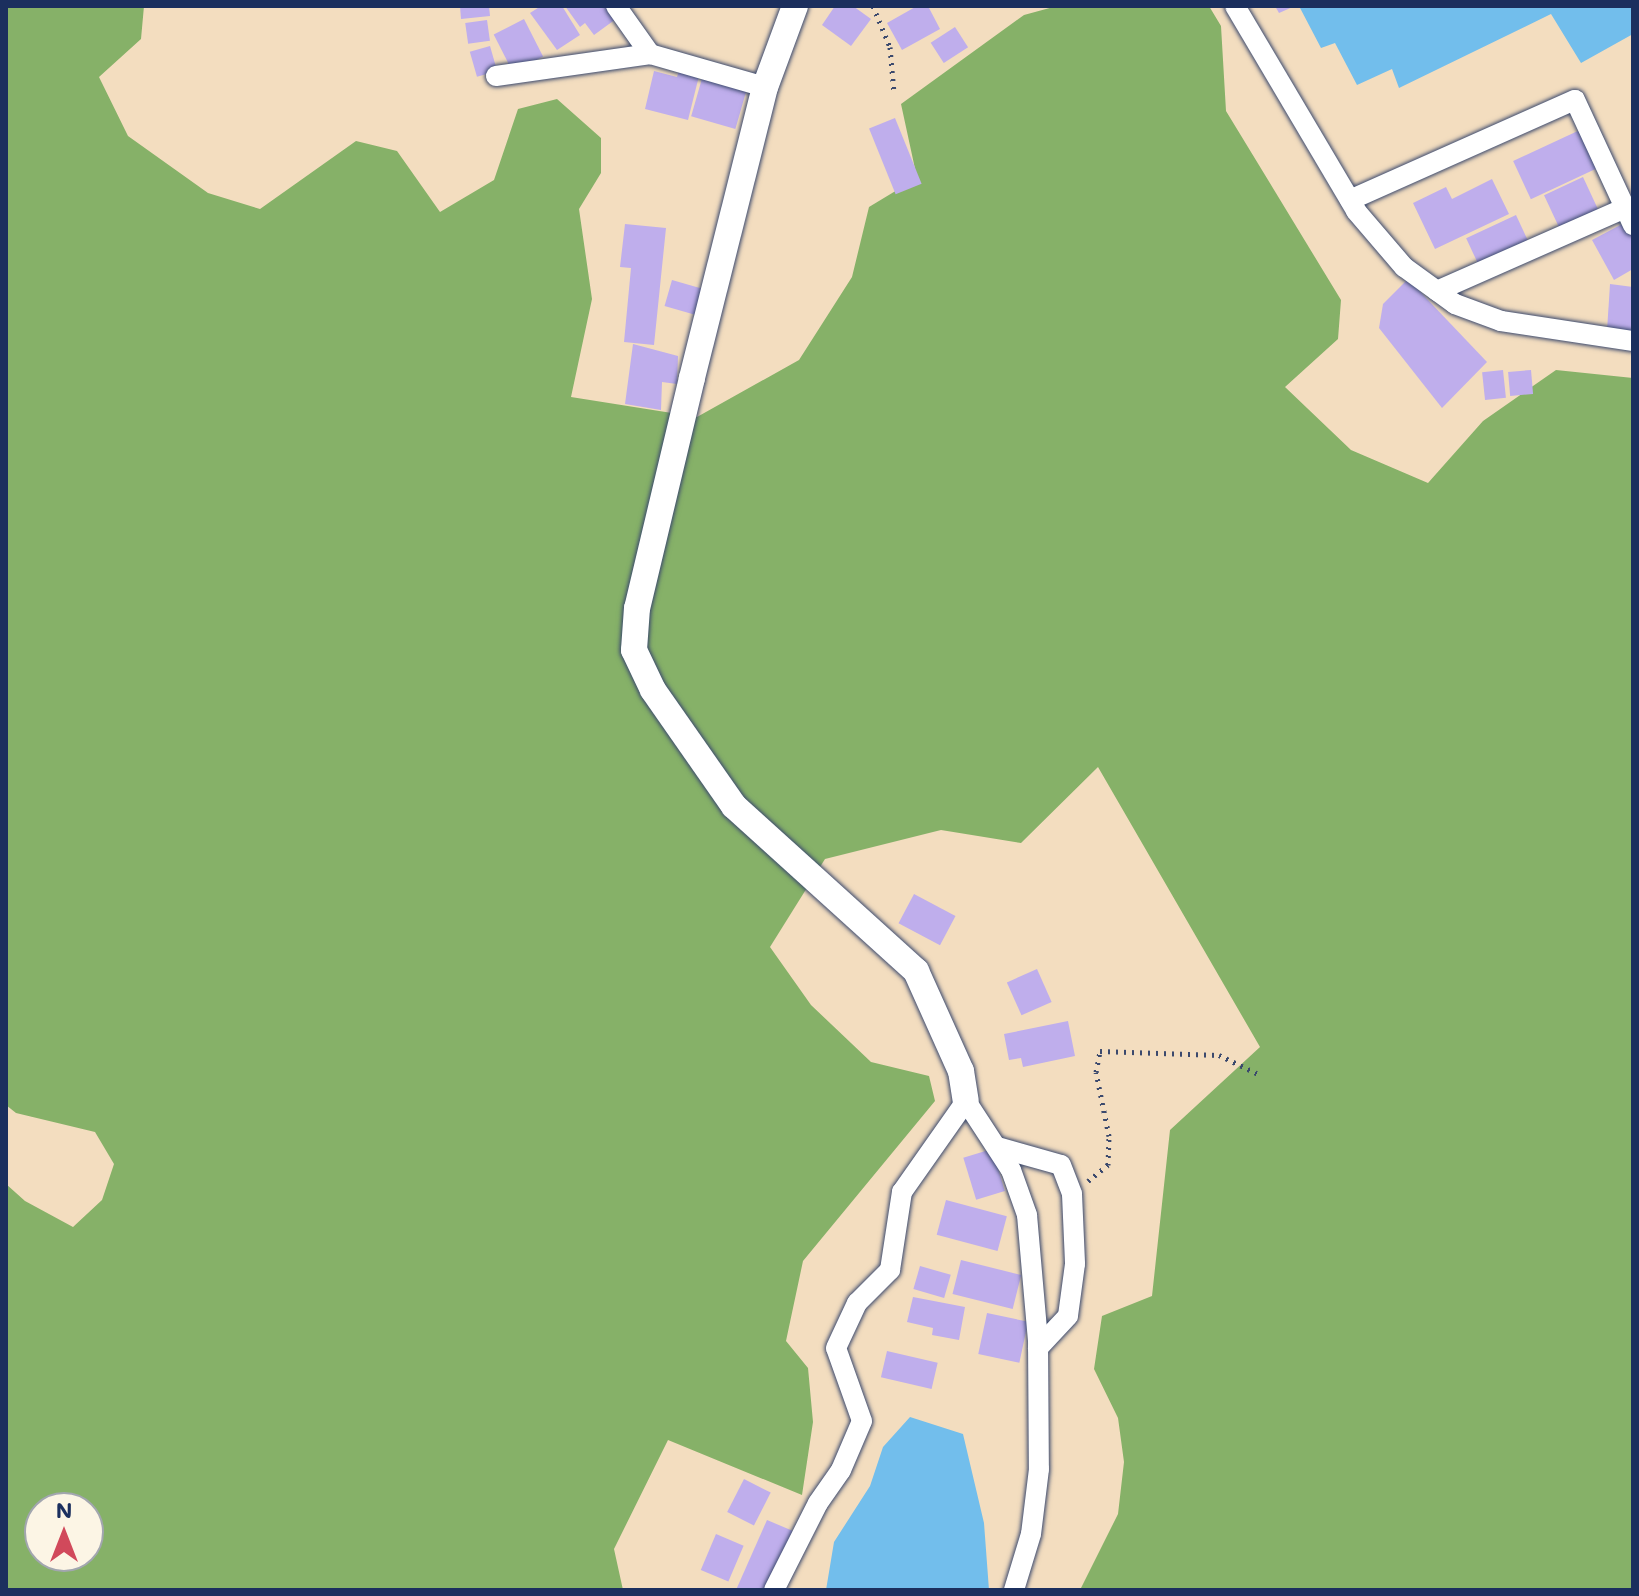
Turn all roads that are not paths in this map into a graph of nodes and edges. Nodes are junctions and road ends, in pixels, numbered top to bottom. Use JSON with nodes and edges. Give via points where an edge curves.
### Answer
{"nodes":[{"id":1,"x":616,"y":6,"type":"edge"},
{"id":2,"x":795,"y":6,"type":"edge"},
{"id":3,"x":1235,"y":6,"type":"edge"},
{"id":4,"x":650,"y":54,"type":"junction"},
{"id":5,"x":496,"y":76,"type":"dead end"},
{"id":6,"x":765,"y":87,"type":"junction"},
{"id":7,"x":1350,"y":200,"type":"junction"},
{"id":8,"x":1629,"y":216,"type":"edge"},
{"id":9,"x":1437,"y":291,"type":"junction"},
{"id":10,"x":1633,"y":341,"type":"edge"},
{"id":11,"x":966,"y":1101,"type":"junction"},
{"id":12,"x":997,"y":1147,"type":"junction"},
{"id":13,"x":1038,"y":1348,"type":"junction"},
{"id":14,"x":774,"y":1590,"type":"edge"},
{"id":15,"x":1014,"y":1590,"type":"edge"}],
"edges":[{"from":1,"to":4,"type":"street"},
{"from":2,"to":6,"type":"street"},
{"from":3,"to":7,"type":"street"},
{"from":4,"to":5,"type":"street"},
{"from":4,"to":6,"type":"street"},
{"from":6,"to":11,"type":"street","via":[[637,608],[634,650],[653,690],[734,806],[916,971],[961,1071]]},
{"from":7,"to":8,"type":"street","via":[[1575,100]]},
{"from":7,"to":9,"type":"street","via":[[1404,267]]},
{"from":8,"to":9,"type":"street"},
{"from":9,"to":10,"type":"street","via":[[1501,321]]},
{"from":11,"to":12,"type":"street"},
{"from":11,"to":14,"type":"street","via":[[902,1192],[890,1270],[857,1303],[836,1348],[862,1421],[841,1470]]},
{"from":12,"to":13,"type":"street","via":[[1027,1215]]},
{"from":12,"to":13,"type":"street","via":[[1061,1165],[1072,1194],[1075,1264],[1068,1316]]},
{"from":13,"to":15,"type":"street","via":[[1039,1469],[1031,1534]]}]}
